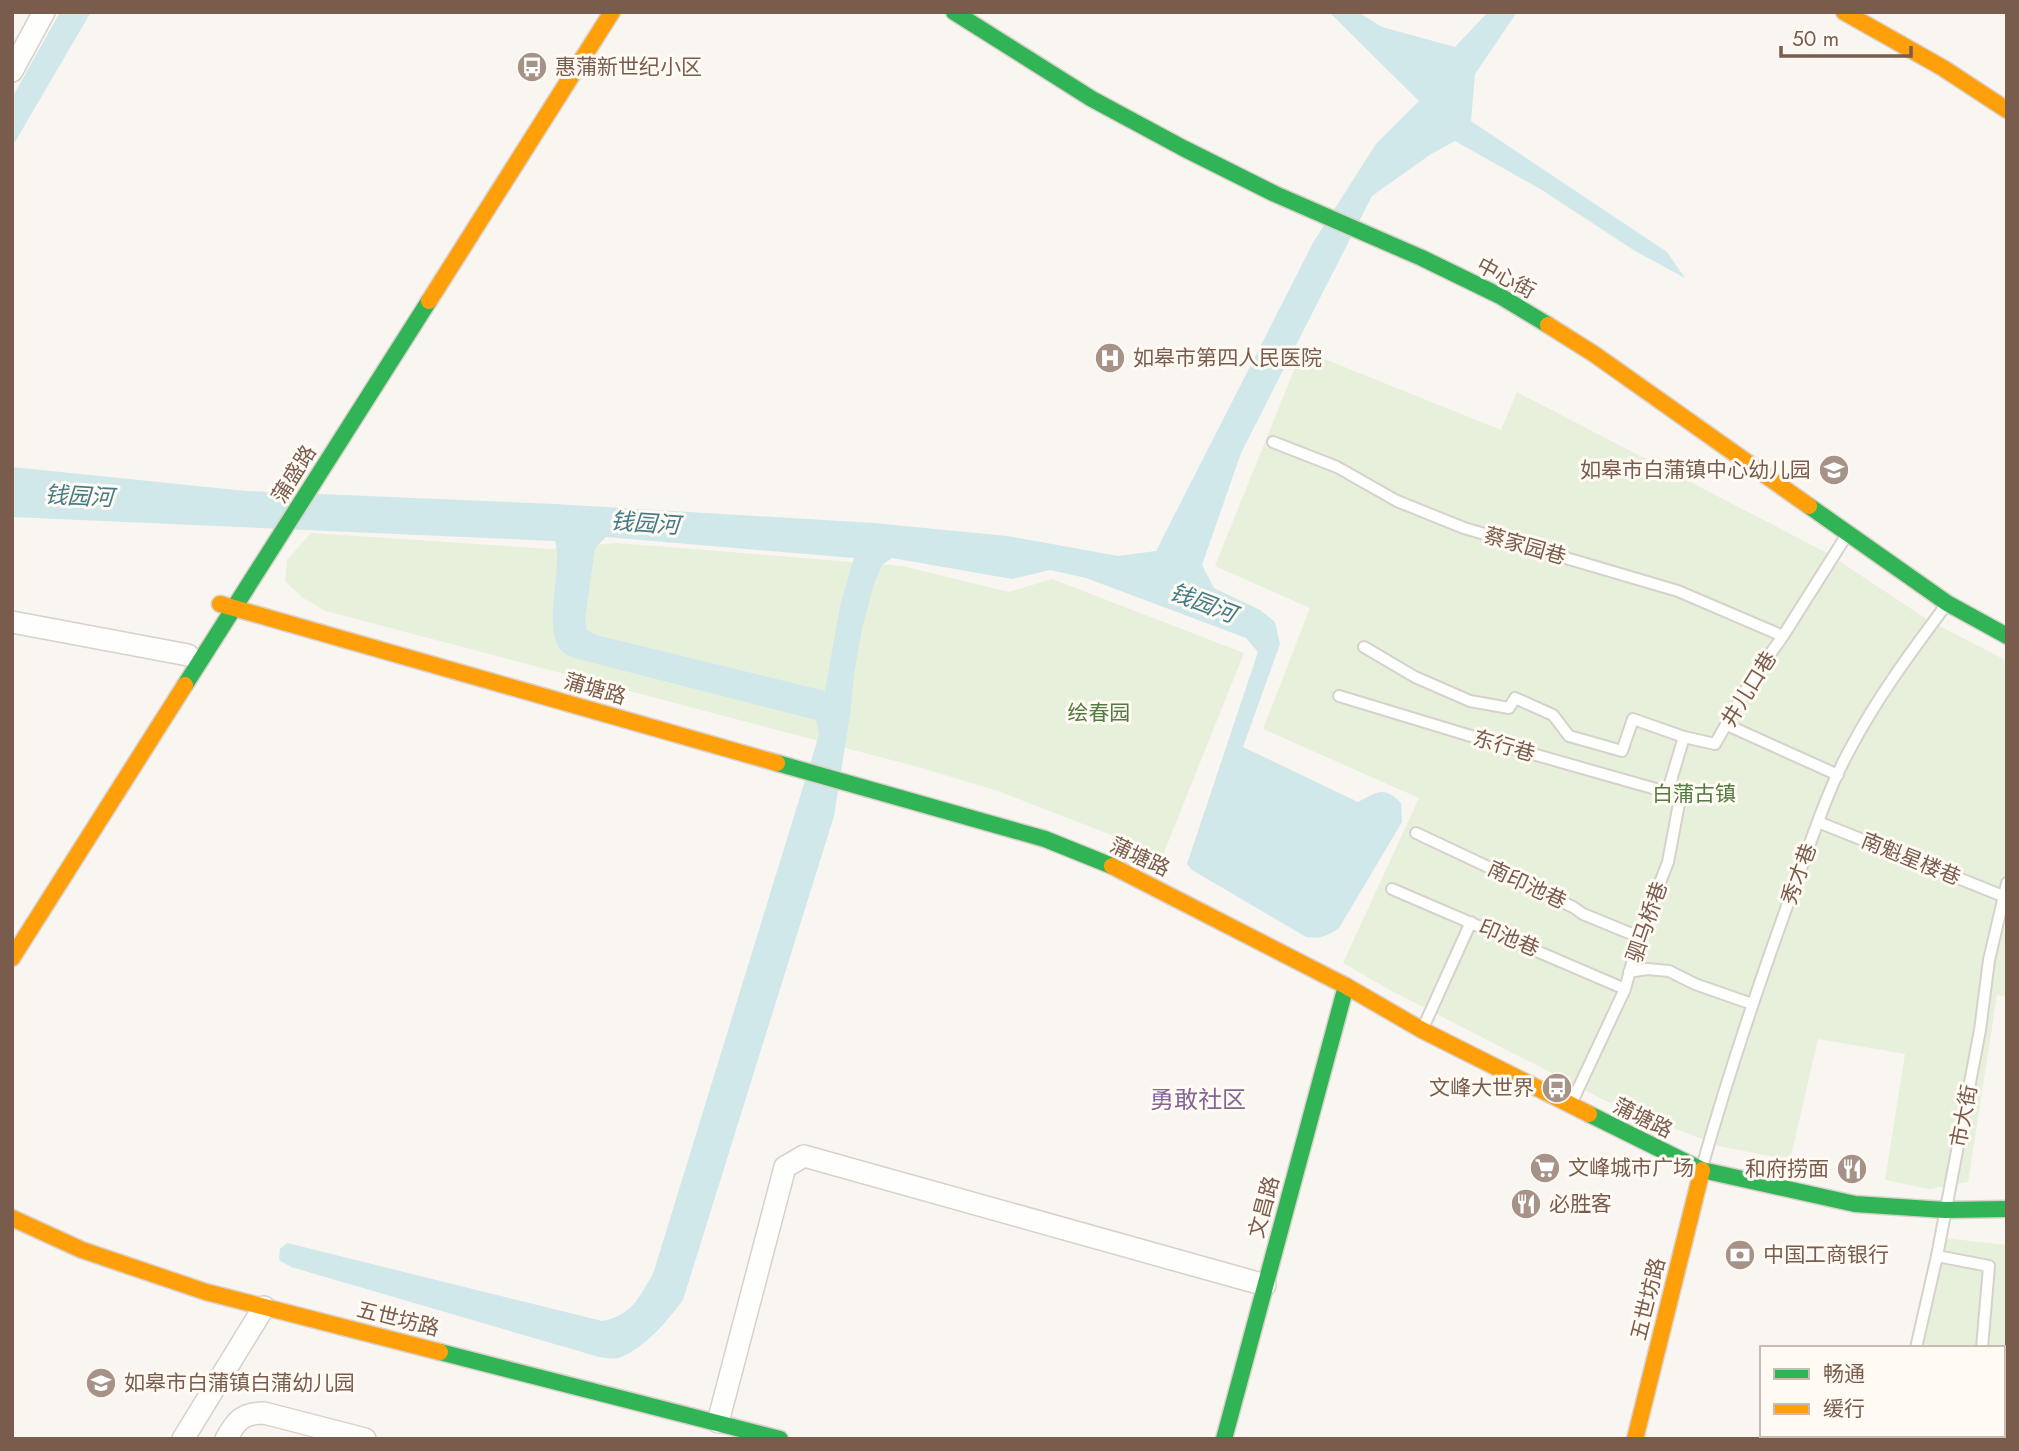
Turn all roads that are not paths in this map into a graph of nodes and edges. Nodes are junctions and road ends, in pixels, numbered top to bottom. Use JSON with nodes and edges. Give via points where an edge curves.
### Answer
{"nodes":[{"id":1,"x":44,"y":12,"type":"edge"},
{"id":2,"x":593,"y":12,"type":"edge"},
{"id":3,"x":612,"y":12,"type":"edge"},
{"id":4,"x":954,"y":12,"type":"edge"},
{"id":5,"x":1843,"y":12,"type":"edge"},
{"id":6,"x":12,"y":71,"type":"edge"},
{"id":7,"x":2007,"y":110,"type":"edge"},
{"id":8,"x":1273,"y":442,"type":"dead end"},
{"id":9,"x":1848,"y":533,"type":"junction"},
{"id":10,"x":1947,"y":603,"type":"junction"},
{"id":11,"x":227,"y":606,"type":"junction"},
{"id":12,"x":12,"y":622,"type":"edge"},
{"id":13,"x":1783,"y":636,"type":"junction"},
{"id":14,"x":2007,"y":636,"type":"edge"},
{"id":15,"x":1364,"y":647,"type":"dead end"},
{"id":16,"x":188,"y":655,"type":"junction"},
{"id":17,"x":1339,"y":696,"type":"dead end"},
{"id":18,"x":1727,"y":725,"type":"junction"},
{"id":19,"x":1684,"y":737,"type":"junction"},
{"id":20,"x":1838,"y":775,"type":"junction"},
{"id":21,"x":1669,"y":787,"type":"junction"},
{"id":22,"x":1818,"y":822,"type":"junction"},
{"id":23,"x":1416,"y":833,"type":"dead end"},
{"id":24,"x":2007,"y":883,"type":"edge"},
{"id":25,"x":1392,"y":889,"type":"dead end"},
{"id":26,"x":2003,"y":896,"type":"junction"},
{"id":27,"x":2003,"y":914,"type":"edge"},
{"id":28,"x":1471,"y":922,"type":"junction"},
{"id":29,"x":12,"y":932,"type":"edge"},
{"id":30,"x":1639,"y":937,"type":"junction"},
{"id":31,"x":12,"y":958,"type":"edge"},
{"id":32,"x":1629,"y":972,"type":"junction"},
{"id":33,"x":1346,"y":986,"type":"junction"},
{"id":34,"x":1625,"y":989,"type":"junction"},
{"id":35,"x":1752,"y":1004,"type":"junction"},
{"id":36,"x":1422,"y":1030,"type":"junction"},
{"id":37,"x":1570,"y":1105,"type":"junction"},
{"id":38,"x":1702,"y":1170,"type":"junction"},
{"id":39,"x":2007,"y":1209,"type":"edge"},
{"id":40,"x":1945,"y":1210,"type":"junction"},
{"id":41,"x":12,"y":1218,"type":"edge"},
{"id":42,"x":1937,"y":1255,"type":"junction"},
{"id":43,"x":1265,"y":1285,"type":"junction"},
{"id":44,"x":264,"y":1307,"type":"junction"},
{"id":45,"x":1916,"y":1346,"type":"edge"},
{"id":46,"x":1982,"y":1346,"type":"edge"},
{"id":47,"x":718,"y":1422,"type":"junction"},
{"id":48,"x":183,"y":1439,"type":"edge"},
{"id":49,"x":226,"y":1439,"type":"edge"},
{"id":50,"x":365,"y":1439,"type":"edge"},
{"id":51,"x":780,"y":1439,"type":"edge"},
{"id":52,"x":1224,"y":1439,"type":"edge"},
{"id":53,"x":1635,"y":1439,"type":"edge"}],
"edges":[{"from":1,"to":6,"type":"street"},
{"from":2,"to":11,"type":"main road","name":"蒲盛路","via":[[247,561]]},
{"from":3,"to":11,"type":"main road","name":"蒲盛路","via":[[267,556]]},
{"from":4,"to":9,"type":"main road","name":"中心街","via":[[1092,99],[1183,148],[1500,296],[1594,354]]},
{"from":5,"to":7,"type":"main road"},
{"from":8,"to":13,"type":"lane","name":"蔡家园巷","via":[[1464,528],[1678,591]]},
{"from":9,"to":10,"type":"main road","name":"中心街"},
{"from":9,"to":13,"type":"lane","name":"井儿口巷"},
{"from":10,"to":14,"type":"main road","name":"中心街"},
{"from":10,"to":20,"type":"lane","name":"秀才巷","via":[[1891,680]]},
{"from":11,"to":16,"type":"main road","name":"蒲盛路"},
{"from":11,"to":31,"type":"main road","name":"蒲盛路"},
{"from":11,"to":33,"type":"main road","name":"蒲塘路","via":[[1045,839],[1124,871]]},
{"from":12,"to":16,"type":"street"},
{"from":13,"to":18,"type":"lane","name":"井儿口巷"},
{"from":15,"to":19,"type":"lane","name":"井儿口巷","via":[[1415,677],[1470,701],[1509,708],[1515,698],[1553,715],[1569,736],[1622,751],[1633,719]]},
{"from":16,"to":29,"type":"main road","name":"蒲盛路"},
{"from":17,"to":21,"type":"lane","name":"东行巷","via":[[1663,791]]},
{"from":18,"to":19,"type":"lane","name":"井儿口巷","via":[[1715,744]]},
{"from":18,"to":20,"type":"lane"},
{"from":19,"to":21,"type":"lane"},
{"from":20,"to":22,"type":"lane","name":"秀才巷"},
{"from":21,"to":30,"type":"lane","name":"驷马桥巷","via":[[1681,793],[1668,862]]},
{"from":22,"to":26,"type":"lane","name":"南魁星楼巷"},
{"from":22,"to":35,"type":"lane","name":"秀才巷"},
{"from":23,"to":30,"type":"lane","name":"南印池巷"},
{"from":24,"to":26,"type":"lane","name":"市大街"},
{"from":25,"to":28,"type":"lane","name":"印池巷"},
{"from":26,"to":27,"type":"lane","name":"市大街"},
{"from":27,"to":40,"type":"lane","name":"市大街","via":[[1989,960]]},
{"from":28,"to":34,"type":"lane","name":"印池巷"},
{"from":28,"to":36,"type":"lane"},
{"from":30,"to":32,"type":"lane","name":"驷马桥巷"},
{"from":32,"to":34,"type":"lane","name":"驷马桥巷"},
{"from":32,"to":35,"type":"lane","via":[[1669,971]]},
{"from":33,"to":36,"type":"main road","name":"蒲塘路"},
{"from":33,"to":43,"type":"main road","name":"文昌路"},
{"from":34,"to":37,"type":"lane","name":"驷马桥巷"},
{"from":35,"to":38,"type":"lane","name":"秀才巷"},
{"from":36,"to":37,"type":"main road","name":"蒲塘路"},
{"from":37,"to":38,"type":"main road","name":"蒲塘路"},
{"from":38,"to":40,"type":"main road","name":"蒲塘路","via":[[1855,1204]]},
{"from":38,"to":53,"type":"main road","name":"五世坊路"},
{"from":39,"to":40,"type":"main road","name":"蒲塘路"},
{"from":40,"to":42,"type":"lane","name":"市大街"},
{"from":41,"to":44,"type":"main road","name":"五世坊路","via":[[82,1250]]},
{"from":42,"to":45,"type":"lane","name":"市大街"},
{"from":42,"to":46,"type":"lane","via":[[1989,1266]]},
{"from":43,"to":47,"type":"street","via":[[804,1156],[785,1167]]},
{"from":43,"to":52,"type":"main road","name":"文昌路"},
{"from":44,"to":47,"type":"main road","name":"五世坊路"},
{"from":44,"to":48,"type":"street"},
{"from":47,"to":51,"type":"main road","name":"五世坊路"},
{"from":49,"to":50,"type":"street","via":[[243,1417],[264,1413]]}]}
